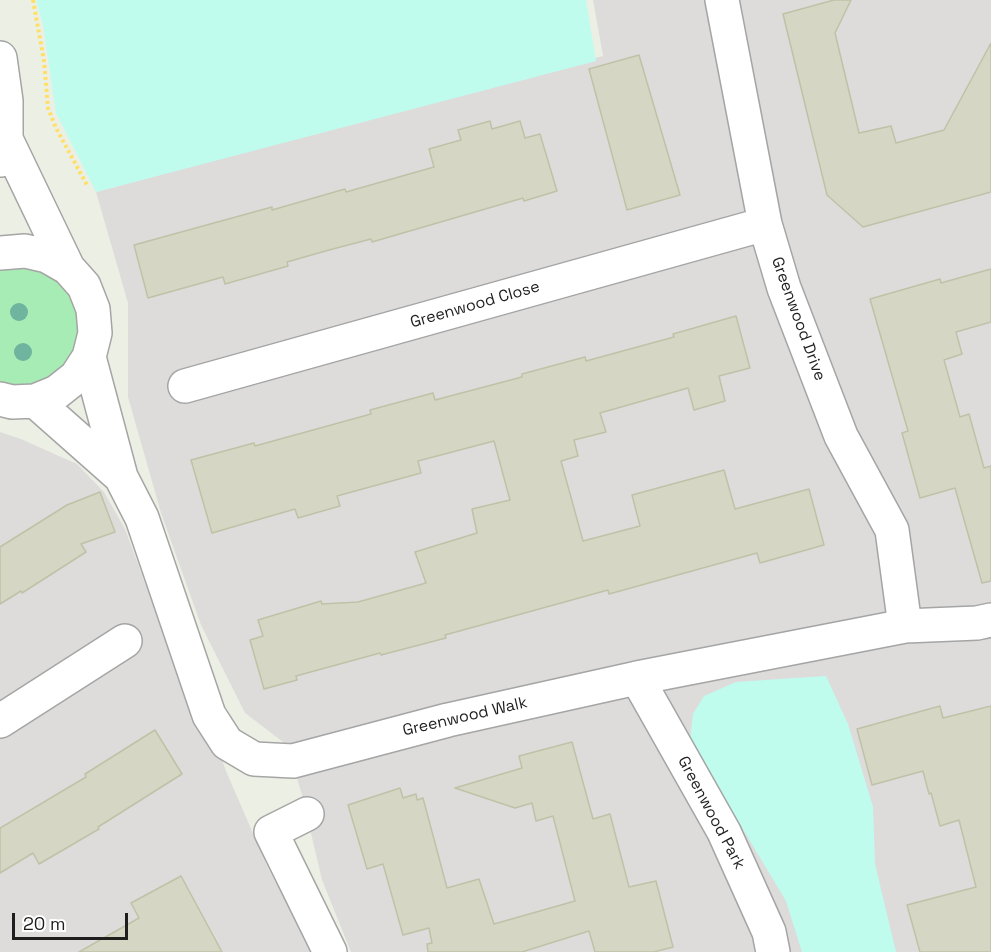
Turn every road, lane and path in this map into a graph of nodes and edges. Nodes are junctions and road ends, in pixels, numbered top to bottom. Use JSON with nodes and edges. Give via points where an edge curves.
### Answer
{"nodes":[{"id":1,"x":33,"y":0,"type":"edge"},
{"id":2,"x":722,"y":0,"type":"edge"},
{"id":3,"x":0,"y":58,"type":"edge"},
{"id":4,"x":3,"y":152,"type":"edge"},
{"id":5,"x":88,"y":187,"type":"dead end"},
{"id":6,"x":765,"y":224,"type":"junction"},
{"id":7,"x":0,"y":253,"type":"edge"},
{"id":8,"x":68,"y":268,"type":"junction"},
{"id":9,"x":89,"y":357,"type":"junction"},
{"id":10,"x":185,"y":386,"type":"dead end"},
{"id":11,"x":0,"y":399,"type":"edge"},
{"id":12,"x":34,"y":401,"type":"junction"},
{"id":13,"x":121,"y":477,"type":"junction"},
{"id":14,"x":991,"y":620,"type":"edge"},
{"id":15,"x":905,"y":626,"type":"junction"},
{"id":16,"x":125,"y":641,"type":"dead end"},
{"id":17,"x":637,"y":678,"type":"junction"},
{"id":18,"x":0,"y":721,"type":"edge"},
{"id":19,"x":307,"y":814,"type":"dead end"},
{"id":20,"x":330,"y":952,"type":"edge"},
{"id":21,"x":773,"y":952,"type":"edge"}],
"edges":[{"from":1,"to":5,"type":"path","via":[[48,108]]},
{"from":2,"to":6,"type":"street","name":"Greenwood Drive"},
{"from":3,"to":4,"type":"street","via":[[6,101]]},
{"from":4,"to":8,"type":"street"},
{"from":6,"to":10,"type":"street","name":"Greenwood Close"},
{"from":6,"to":15,"type":"street","name":"Greenwood Drive","via":[[784,288],[841,436],[892,530]]},
{"from":7,"to":8,"type":"street","via":[[25,250]]},
{"from":8,"to":9,"type":"street","via":[[84,286],[93,309],[95,333]]},
{"from":9,"to":12,"type":"street","via":[[76,377],[57,392]]},
{"from":9,"to":13,"type":"street","name":"Greenwood Walk"},
{"from":11,"to":12,"type":"street"},
{"from":12,"to":13,"type":"street","name":"Greenwood Walk"},
{"from":13,"to":17,"type":"street","name":"Greenwood Walk","via":[[142,518],[209,715],[227,743],[254,759],[293,761],[448,720]]},
{"from":14,"to":15,"type":"street","name":"Greenwood Walk"},
{"from":15,"to":17,"type":"street","name":"Greenwood Walk"},
{"from":16,"to":18,"type":"street"},
{"from":17,"to":21,"type":"street","name":"Greenwood Park","via":[[724,832],[769,932]]},
{"from":19,"to":20,"type":"street","via":[[271,832]]}]}
